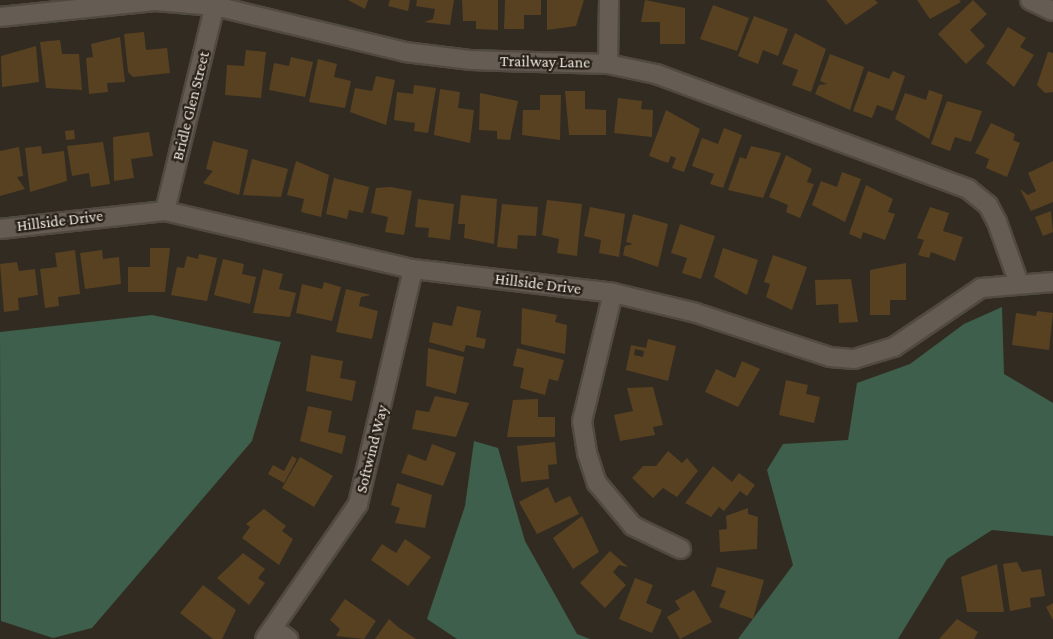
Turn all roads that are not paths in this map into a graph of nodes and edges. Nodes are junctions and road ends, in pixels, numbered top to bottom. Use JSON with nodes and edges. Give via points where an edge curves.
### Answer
{"nodes":[{"id":1,"x":609,"y":0,"type":"edge"},
{"id":2,"x":1030,"y":0,"type":"edge"},
{"id":3,"x":215,"y":3,"type":"edge"},
{"id":4,"x":1053,"y":11,"type":"edge"},
{"id":5,"x":0,"y":17,"type":"edge"},
{"id":6,"x":608,"y":64,"type":"junction"},
{"id":7,"x":165,"y":211,"type":"junction"},
{"id":8,"x":0,"y":229,"type":"edge"},
{"id":9,"x":413,"y":269,"type":"junction"},
{"id":10,"x":1018,"y":281,"type":"junction"},
{"id":11,"x":1053,"y":282,"type":"edge"},
{"id":12,"x":613,"y":293,"type":"junction"},
{"id":13,"x":681,"y":549,"type":"dead end"},
{"id":14,"x":269,"y":634,"type":"edge"},
{"id":15,"x":288,"y":639,"type":"edge"}],
"edges":[{"from":1,"to":6,"type":"street"},
{"from":2,"to":4,"type":"street"},
{"from":3,"to":5,"type":"street","name":"Trailway Lane","via":[[155,1]]},
{"from":3,"to":6,"type":"street","name":"Trailway Lane","via":[[405,52],[470,60]]},
{"from":3,"to":7,"type":"street","name":"Bridle Glen Street"},
{"from":6,"to":10,"type":"street","name":"Trailway Lane","via":[[656,74],[968,189],[988,205]]},
{"from":7,"to":8,"type":"street","name":"Hillside Drive"},
{"from":7,"to":9,"type":"street","name":"Hillside Drive"},
{"from":9,"to":12,"type":"street","name":"Hillside Drive"},
{"from":9,"to":14,"type":"street","name":"Softwind Way","via":[[358,504]]},
{"from":10,"to":11,"type":"street","name":"Hillside Drive"},
{"from":10,"to":12,"type":"street","name":"Hillside Drive","via":[[981,288],[894,347],[854,359],[830,357],[696,313]]},
{"from":12,"to":13,"type":"street","via":[[582,421],[587,453],[597,483],[633,526]]},
{"from":14,"to":15,"type":"street"}]}
